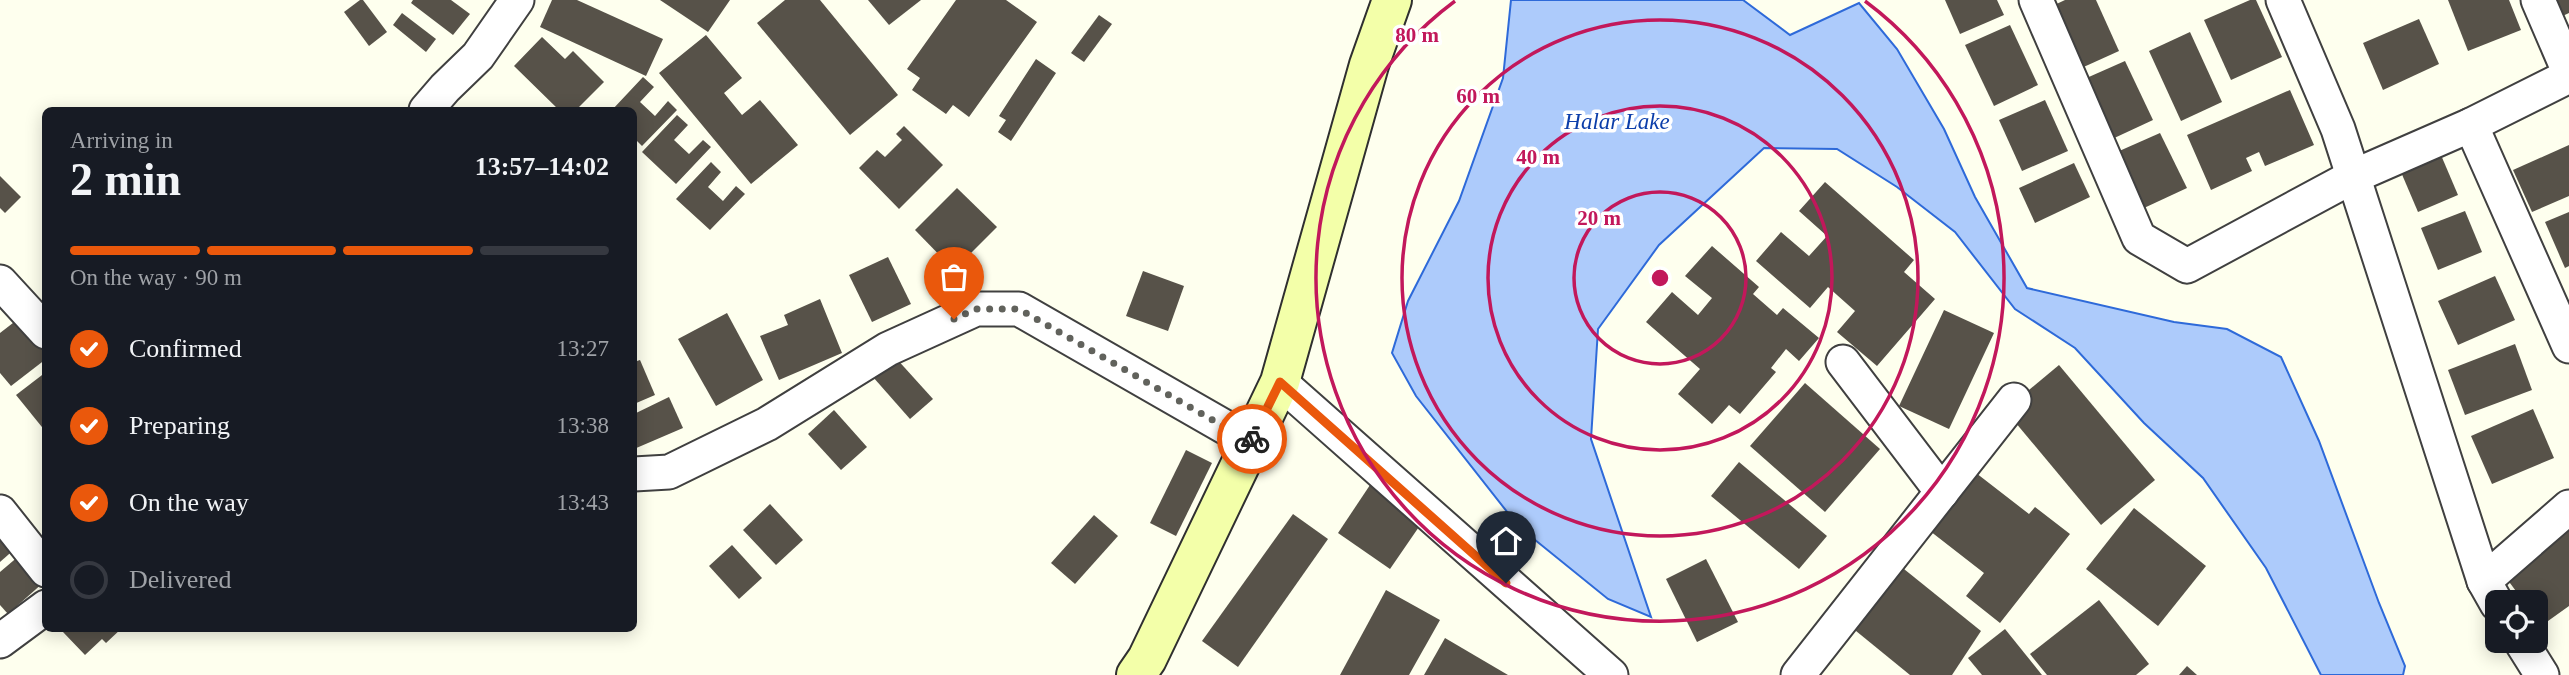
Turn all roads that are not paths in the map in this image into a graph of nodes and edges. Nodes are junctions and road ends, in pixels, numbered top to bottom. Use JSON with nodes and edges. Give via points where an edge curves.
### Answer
{"nodes":[{"id":1,"x":517,"y":0,"type":"edge"},
{"id":2,"x":1392,"y":0,"type":"edge"},
{"id":3,"x":2036,"y":0,"type":"edge"},
{"id":4,"x":2283,"y":0,"type":"edge"},
{"id":5,"x":2538,"y":0,"type":"edge"},
{"id":6,"x":2569,"y":74,"type":"edge"},
{"id":7,"x":429,"y":107,"type":"edge"},
{"id":8,"x":2471,"y":125,"type":"junction"},
{"id":9,"x":2351,"y":177,"type":"junction"},
{"id":10,"x":0,"y":282,"type":"edge"},
{"id":11,"x":42,"y":328,"type":"edge"},
{"id":12,"x":2569,"y":346,"type":"edge"},
{"id":13,"x":1843,"y":362,"type":"dead end"},
{"id":14,"x":1280,"y":382,"type":"junction"},
{"id":15,"x":2014,"y":400,"type":"dead end"},
{"id":16,"x":1251,"y":442,"type":"junction"},
{"id":17,"x":637,"y":474,"type":"edge"},
{"id":18,"x":1942,"y":492,"type":"junction"},
{"id":19,"x":2569,"y":507,"type":"edge"},
{"id":20,"x":0,"y":512,"type":"edge"},
{"id":21,"x":42,"y":565,"type":"edge"},
{"id":22,"x":2489,"y":590,"type":"edge"},
{"id":23,"x":2493,"y":590,"type":"edge"},
{"id":24,"x":42,"y":610,"type":"edge"},
{"id":25,"x":0,"y":641,"type":"edge"},
{"id":26,"x":2528,"y":653,"type":"edge"},
{"id":27,"x":1136,"y":675,"type":"edge"},
{"id":28,"x":1611,"y":675,"type":"edge"},
{"id":29,"x":1798,"y":675,"type":"edge"},
{"id":30,"x":2542,"y":675,"type":"edge"}],
"edges":[{"from":1,"to":7,"type":"street","via":[[478,56]]},
{"from":2,"to":14,"type":"street","via":[[1369,65]]},
{"from":3,"to":9,"type":"street","via":[[2139,238],[2187,266]]},
{"from":4,"to":9,"type":"street","via":[[2338,130]]},
{"from":5,"to":6,"type":"street"},
{"from":6,"to":8,"type":"street"},
{"from":8,"to":9,"type":"street"},
{"from":8,"to":12,"type":"street"},
{"from":9,"to":22,"type":"street"},
{"from":10,"to":11,"type":"street"},
{"from":13,"to":18,"type":"street"},
{"from":14,"to":16,"type":"street"},
{"from":14,"to":28,"type":"street"},
{"from":15,"to":18,"type":"street"},
{"from":16,"to":17,"type":"street","via":[[1019,309],[976,309],[888,349],[767,424],[669,472]]},
{"from":16,"to":27,"type":"street"},
{"from":18,"to":29,"type":"street"},
{"from":19,"to":23,"type":"street"},
{"from":20,"to":21,"type":"street"},
{"from":24,"to":25,"type":"street"},
{"from":26,"to":30,"type":"street"}]}
